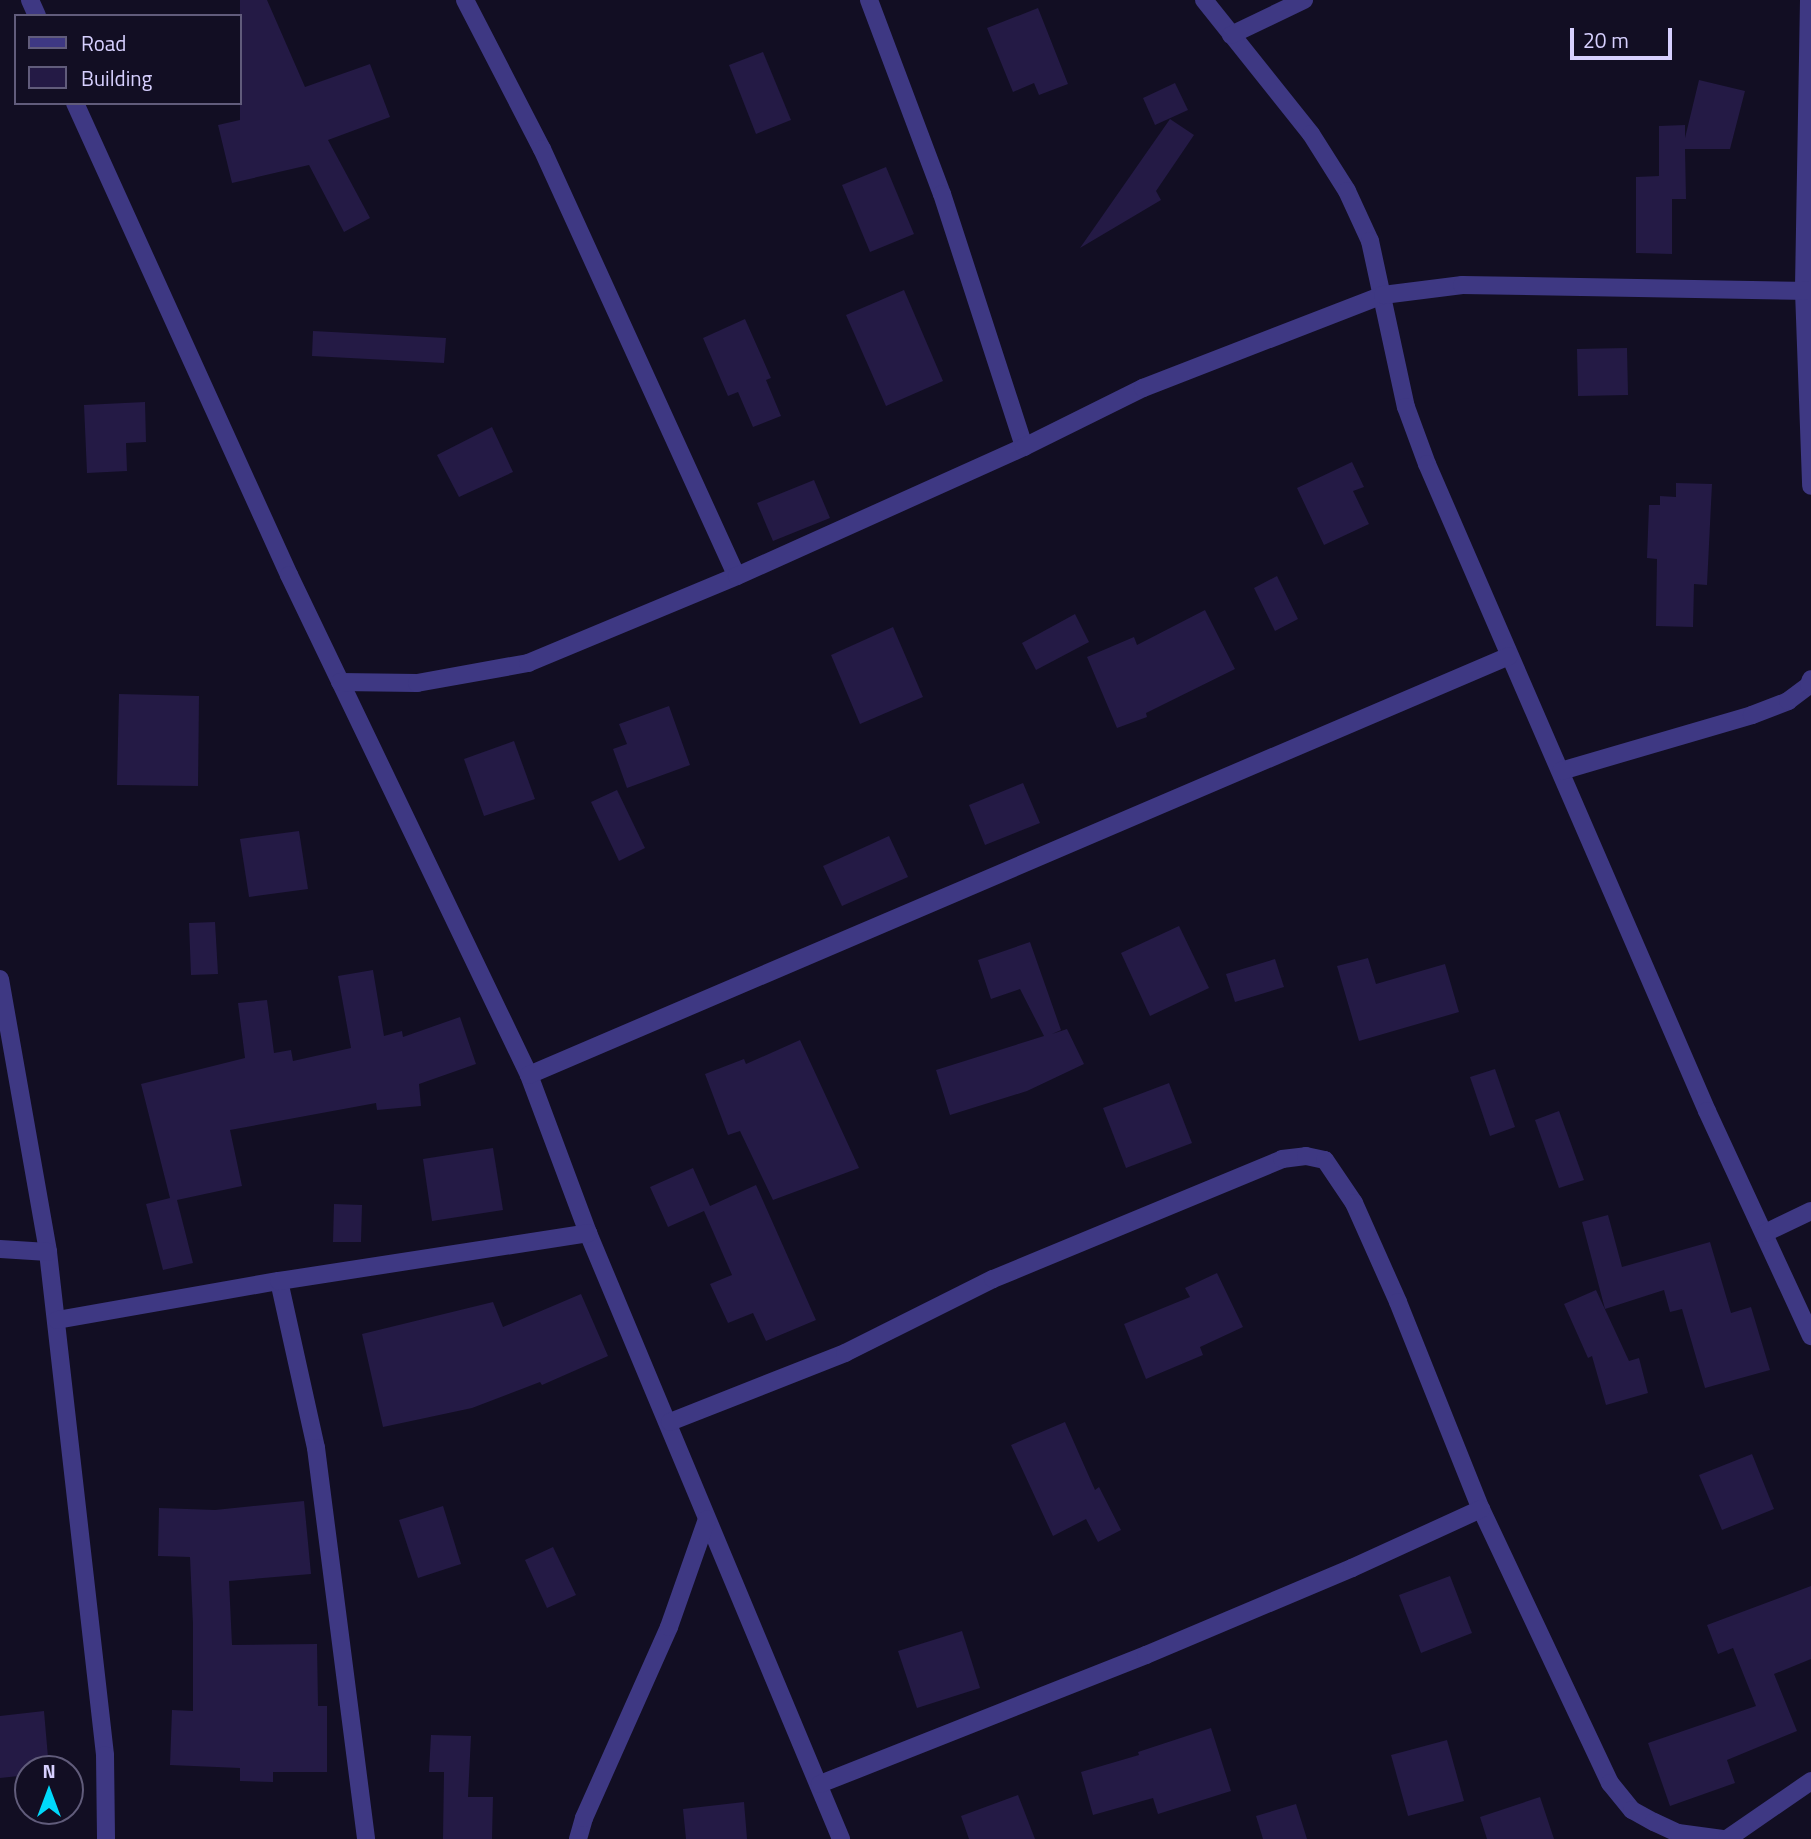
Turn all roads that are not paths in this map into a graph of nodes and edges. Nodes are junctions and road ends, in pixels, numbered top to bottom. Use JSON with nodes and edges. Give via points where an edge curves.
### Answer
{"nodes":[{"id":1,"x":465,"y":0,"type":"edge"},
{"id":2,"x":869,"y":0,"type":"edge"},
{"id":3,"x":1204,"y":0,"type":"edge"},
{"id":4,"x":1304,"y":0,"type":"edge"},
{"id":5,"x":1809,"y":0,"type":"edge"},
{"id":6,"x":1231,"y":35,"type":"junction"},
{"id":7,"x":76,"y":105,"type":"edge"},
{"id":8,"x":1808,"y":291,"type":"edge"},
{"id":9,"x":1383,"y":295,"type":"junction"},
{"id":10,"x":1024,"y":447,"type":"junction"},
{"id":11,"x":1811,"y":486,"type":"edge"},
{"id":12,"x":737,"y":576,"type":"junction"},
{"id":13,"x":1509,"y":656,"type":"junction"},
{"id":14,"x":1811,"y":679,"type":"edge"},
{"id":15,"x":340,"y":682,"type":"junction"},
{"id":16,"x":1561,"y":771,"type":"junction"},
{"id":17,"x":0,"y":979,"type":"edge"},
{"id":18,"x":7,"y":1045,"type":"edge"},
{"id":19,"x":529,"y":1075,"type":"junction"},
{"id":20,"x":1811,"y":1211,"type":"edge"},
{"id":21,"x":588,"y":1233,"type":"junction"},
{"id":22,"x":1765,"y":1233,"type":"junction"},
{"id":23,"x":0,"y":1249,"type":"edge"},
{"id":24,"x":48,"y":1252,"type":"junction"},
{"id":25,"x":279,"y":1281,"type":"junction"},
{"id":26,"x":57,"y":1320,"type":"junction"},
{"id":27,"x":1811,"y":1336,"type":"edge"},
{"id":28,"x":670,"y":1423,"type":"junction"},
{"id":29,"x":1481,"y":1509,"type":"junction"},
{"id":30,"x":707,"y":1519,"type":"junction"},
{"id":31,"x":1811,"y":1781,"type":"edge"},
{"id":32,"x":820,"y":1784,"type":"junction"},
{"id":33,"x":106,"y":1839,"type":"edge"},
{"id":34,"x":366,"y":1839,"type":"edge"},
{"id":35,"x":578,"y":1839,"type":"edge"},
{"id":36,"x":841,"y":1839,"type":"edge"},
{"id":37,"x":1725,"y":1839,"type":"edge"}],
"edges":[{"from":1,"to":12,"type":"street","via":[[542,149]]},
{"from":2,"to":10,"type":"street","via":[[942,194]]},
{"from":3,"to":6,"type":"street"},
{"from":4,"to":6,"type":"street"},
{"from":5,"to":8,"type":"street"},
{"from":6,"to":9,"type":"street","via":[[1311,134],[1347,191],[1370,241]]},
{"from":7,"to":15,"type":"street"},
{"from":8,"to":9,"type":"street","via":[[1462,285]]},
{"from":8,"to":11,"type":"street"},
{"from":9,"to":10,"type":"street","via":[[1143,388]]},
{"from":9,"to":13,"type":"street","via":[[1406,407]]},
{"from":10,"to":12,"type":"street"},
{"from":12,"to":15,"type":"street","via":[[528,663],[417,683]]},
{"from":13,"to":16,"type":"street"},
{"from":13,"to":19,"type":"street"},
{"from":14,"to":16,"type":"street","via":[[1788,701],[1752,715]]},
{"from":15,"to":19,"type":"street"},
{"from":16,"to":22,"type":"street","via":[[1707,1111]]},
{"from":17,"to":18,"type":"street"},
{"from":18,"to":24,"type":"street"},
{"from":19,"to":21,"type":"street"},
{"from":20,"to":22,"type":"street"},
{"from":21,"to":25,"type":"street"},
{"from":21,"to":28,"type":"street"},
{"from":22,"to":27,"type":"street"},
{"from":23,"to":24,"type":"street"},
{"from":24,"to":26,"type":"street"},
{"from":25,"to":26,"type":"street"},
{"from":25,"to":34,"type":"street","via":[[316,1448]]},
{"from":26,"to":33,"type":"street","via":[[105,1755]]},
{"from":28,"to":29,"type":"street","via":[[845,1353],[993,1279],[1282,1159],[1306,1156],[1325,1160],[1354,1203]]},
{"from":28,"to":30,"type":"street"},
{"from":29,"to":32,"type":"street","via":[[1146,1655]]},
{"from":29,"to":37,"type":"street","via":[[1610,1783],[1632,1810],[1654,1822],[1678,1833]]},
{"from":30,"to":32,"type":"street"},
{"from":30,"to":35,"type":"street","via":[[669,1627]]},
{"from":31,"to":37,"type":"street"},
{"from":32,"to":36,"type":"street"}]}
